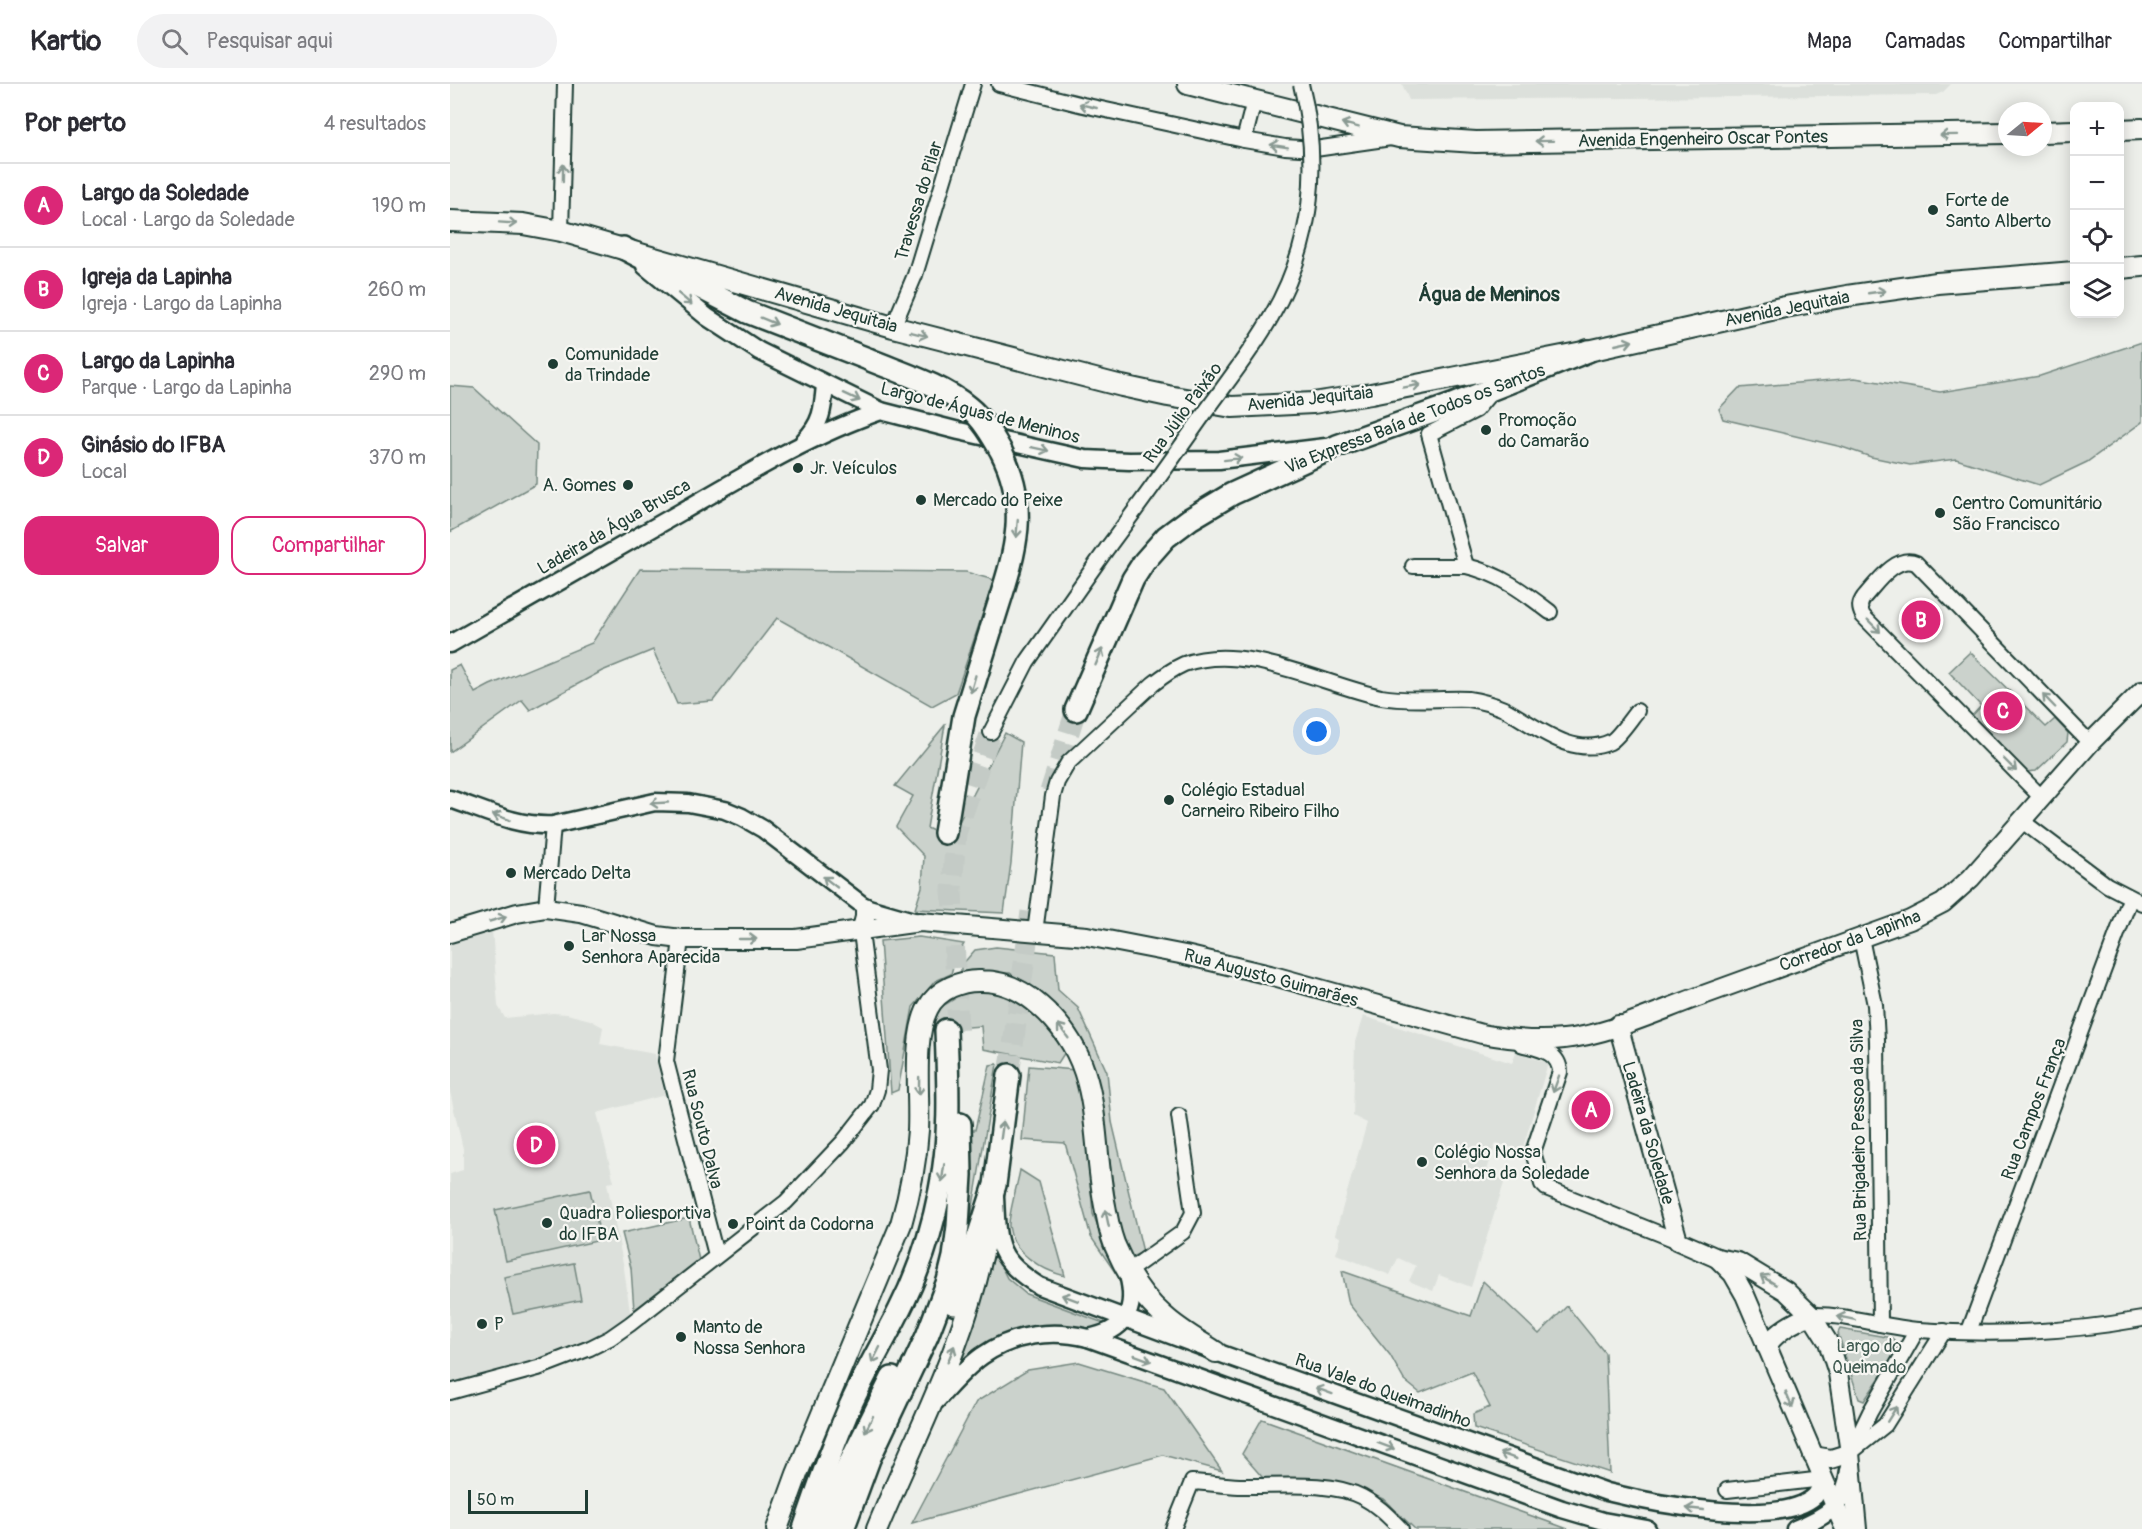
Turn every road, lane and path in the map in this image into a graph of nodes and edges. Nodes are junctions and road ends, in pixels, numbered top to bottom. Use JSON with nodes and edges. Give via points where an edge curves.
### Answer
{"nodes":[{"id":1,"x":565,"y":84,"type":"edge"},
{"id":2,"x":973,"y":84,"type":"edge"},
{"id":3,"x":999,"y":84,"type":"edge"},
{"id":4,"x":1188,"y":84,"type":"edge"},
{"id":5,"x":1301,"y":84,"type":"edge"},
{"id":6,"x":1254,"y":100,"type":"junction"},
{"id":7,"x":2124,"y":129,"type":"edge"},
{"id":8,"x":2142,"y":129,"type":"edge"},
{"id":9,"x":2070,"y":131,"type":"edge"},
{"id":10,"x":2052,"y":132,"type":"edge"},
{"id":11,"x":1998,"y":133,"type":"edge"},
{"id":12,"x":1399,"y":137,"type":"junction"},
{"id":13,"x":1244,"y":140,"type":"junction"},
{"id":14,"x":450,"y":221,"type":"edge"},
{"id":15,"x":561,"y":231,"type":"junction"},
{"id":16,"x":623,"y":248,"type":"junction"},
{"id":17,"x":2142,"y":266,"type":"edge"},
{"id":18,"x":2124,"y":268,"type":"edge"},
{"id":19,"x":2070,"y":272,"type":"edge"},
{"id":20,"x":893,"y":327,"type":"junction"},
{"id":21,"x":1588,"y":351,"type":"junction"},
{"id":22,"x":825,"y":385,"type":"junction"},
{"id":23,"x":1494,"y":388,"type":"junction"},
{"id":24,"x":881,"y":411,"type":"junction"},
{"id":25,"x":799,"y":446,"type":"junction"},
{"id":26,"x":1337,"y":446,"type":"junction"},
{"id":27,"x":1413,"y":566,"type":"dead end"},
{"id":28,"x":1466,"y":566,"type":"junction"},
{"id":29,"x":1550,"y":612,"type":"dead end"},
{"id":30,"x":450,"y":644,"type":"edge"},
{"id":31,"x":2142,"y":691,"type":"edge"},
{"id":32,"x":1076,"y":710,"type":"tunnel mouth"},
{"id":33,"x":1637,"y":711,"type":"dead end"},
{"id":34,"x":991,"y":732,"type":"tunnel mouth"},
{"id":35,"x":2090,"y":743,"type":"junction"},
{"id":36,"x":2042,"y":798,"type":"junction"},
{"id":37,"x":450,"y":799,"type":"edge"},
{"id":38,"x":2022,"y":821,"type":"junction"},
{"id":39,"x":553,"y":825,"type":"junction"},
{"id":40,"x":945,"y":833,"type":"dead end"},
{"id":41,"x":2136,"y":901,"type":"edge"},
{"id":42,"x":865,"y":907,"type":"junction"},
{"id":43,"x":546,"y":908,"type":"junction"},
{"id":44,"x":920,"y":922,"type":"junction"},
{"id":45,"x":861,"y":932,"type":"junction"},
{"id":46,"x":1035,"y":932,"type":"junction"},
{"id":47,"x":450,"y":933,"type":"edge"},
{"id":48,"x":1861,"y":938,"type":"junction"},
{"id":49,"x":681,"y":939,"type":"junction"},
{"id":50,"x":1618,"y":1025,"type":"junction"},
{"id":51,"x":1508,"y":1039,"type":"junction"},
{"id":52,"x":1009,"y":1075,"type":"tunnel mouth"},
{"id":53,"x":1179,"y":1116,"type":"dead end"},
{"id":54,"x":994,"y":1185,"type":"junction"},
{"id":55,"x":959,"y":1195,"type":"junction"},
{"id":56,"x":1678,"y":1241,"type":"junction"},
{"id":57,"x":716,"y":1255,"type":"junction"},
{"id":58,"x":1717,"y":1258,"type":"junction"},
{"id":59,"x":1128,"y":1272,"type":"junction"},
{"id":60,"x":1811,"y":1315,"type":"junction"},
{"id":61,"x":1125,"y":1318,"type":"junction"},
{"id":62,"x":2142,"y":1319,"type":"edge"},
{"id":63,"x":1880,"y":1324,"type":"junction"},
{"id":64,"x":1917,"y":1330,"type":"junction"},
{"id":65,"x":1944,"y":1331,"type":"junction"},
{"id":66,"x":1970,"y":1331,"type":"junction"},
{"id":67,"x":1088,"y":1338,"type":"junction"},
{"id":68,"x":1766,"y":1346,"type":"junction"},
{"id":69,"x":1216,"y":1352,"type":"junction"},
{"id":70,"x":450,"y":1392,"type":"edge"},
{"id":71,"x":929,"y":1408,"type":"junction"},
{"id":72,"x":848,"y":1412,"type":"junction"},
{"id":73,"x":1850,"y":1453,"type":"junction"},
{"id":74,"x":1813,"y":1456,"type":"junction"},
{"id":75,"x":1823,"y":1479,"type":"junction"},
{"id":76,"x":1727,"y":1490,"type":"dead end"},
{"id":77,"x":1835,"y":1506,"type":"junction"},
{"id":78,"x":777,"y":1529,"type":"edge"},
{"id":79,"x":785,"y":1529,"type":"edge"},
{"id":80,"x":804,"y":1529,"type":"edge"},
{"id":81,"x":823,"y":1529,"type":"edge"},
{"id":82,"x":844,"y":1529,"type":"edge"},
{"id":83,"x":877,"y":1529,"type":"edge"},
{"id":84,"x":1173,"y":1529,"type":"edge"},
{"id":85,"x":1401,"y":1529,"type":"edge"},
{"id":86,"x":1647,"y":1529,"type":"edge"},
{"id":87,"x":1795,"y":1529,"type":"edge"},
{"id":88,"x":1845,"y":1529,"type":"edge"},
{"id":89,"x":1857,"y":1529,"type":"edge"}],
"edges":[{"from":15,"to":1,"type":"street","one_way":true},
{"from":2,"to":20,"type":"street","name":"Travessa do Pilar","via":[[915,275]]},
{"from":13,"to":3,"type":"street","name":"Avenida Engenheiro Oscar Pontes","one_way":true},
{"from":4,"to":6,"type":"main road","name":"Avenida Engenheiro Oscar Pontes"},
{"from":5,"to":34,"type":"street","name":"Rua Júlio Paixão","bridge":true,"via":[[1311,133],[1313,169],[1306,227],[1286,288],[1252,348],[1027,662]]},
{"from":12,"to":6,"type":"main road","name":"Avenida Engenheiro Oscar Pontes","one_way":true},
{"from":6,"to":13,"type":"street"},
{"from":7,"to":8,"type":"main road"},
{"from":9,"to":10,"type":"main road"},
{"from":11,"to":12,"type":"main road","name":"Avenida Engenheiro Oscar Pontes","one_way":true,"via":[[1476,142]]},
{"from":12,"to":13,"type":"street","name":"Avenida Engenheiro Oscar Pontes","one_way":true,"via":[[1315,149]]},
{"from":14,"to":15,"type":"main road","name":"Avenida Jequitaia","one_way":true,"via":[[523,224]]},
{"from":15,"to":16,"type":"main road","name":"Avenida Jequitaia"},
{"from":16,"to":20,"type":"main road","name":"Avenida Jequitaia"},
{"from":16,"to":22,"type":"street","name":"Largo de Águas de Meninos","one_way":true,"via":[[724,329]]},
{"from":16,"to":40,"type":"highway","one_way":true,"bridge":true,"via":[[747,312],[921,381],[968,407],[1002,454],[1017,502],[1015,549],[964,716]]},
{"from":17,"to":18,"type":"main road"},
{"from":21,"to":19,"type":"main road","name":"Avenida Jequitaia","one_way":true,"via":[[1847,296],[1937,283]]},
{"from":20,"to":21,"type":"main road","name":"Avenida Jequitaia","one_way":true,"via":[[1122,386],[1232,407],[1313,403],[1371,394]]},
{"from":21,"to":23,"type":"highway","name":"Via Expressa Baía de Todos os Santos"},
{"from":22,"to":24,"type":"street","name":"Largo de Águas de Meninos","one_way":true},
{"from":22,"to":25,"type":"street","name":"Ladeira da Água Brusca","via":[[815,430]]},
{"from":23,"to":26,"type":"highway","name":"Via Expressa Baía de Todos os Santos"},
{"from":23,"to":28,"type":"street","via":[[1476,410],[1429,434]]},
{"from":24,"to":25,"type":"street","name":"Ladeira da Água Brusca"},
{"from":24,"to":26,"type":"street","name":"Largo de Águas de Meninos","one_way":true,"via":[[1085,459],[1219,460]]},
{"from":25,"to":30,"type":"street","name":"Ladeira da Água Brusca"},
{"from":32,"to":26,"type":"highway","name":"Via Expressa Baía de Todos os Santos","one_way":true,"via":[[1133,579],[1166,537],[1210,505]]},
{"from":27,"to":28,"type":"street"},
{"from":28,"to":29,"type":"street","via":[[1501,578]]},
{"from":31,"to":35,"type":"main road","name":"Corredor da Lapinha"},
{"from":33,"to":46,"type":"street","via":[[1612,741],[1581,746],[1555,738],[1504,709],[1481,701],[1383,697],[1264,663],[1230,658],[1184,664],[1153,684],[1060,775],[1053,796]]},
{"from":35,"to":36,"type":"main road","name":"Corredor da Lapinha"},
{"from":35,"to":36,"type":"street","one_way":true,"via":[[1916,563],[1909,560],[1894,566],[1864,597],[1860,603],[1863,616]]},
{"from":36,"to":38,"type":"main road","name":"Corredor da Lapinha"},
{"from":39,"to":37,"type":"street","one_way":true,"via":[[521,824]]},
{"from":38,"to":41,"type":"street","via":[[2107,885]]},
{"from":38,"to":48,"type":"main road","name":"Corredor da Lapinha","via":[[1943,903]]},
{"from":42,"to":39,"type":"street","one_way":true,"via":[[763,829],[724,810],[655,802]]},
{"from":39,"to":43,"type":"street"},
{"from":41,"to":66,"type":"street","name":"Rua Campos França"},
{"from":42,"to":44,"type":"street"},
{"from":42,"to":45,"type":"main road"},
{"from":47,"to":43,"type":"main road","name":"Rua Augusto Guimarães","one_way":true},
{"from":43,"to":49,"type":"main road","name":"Rua Augusto Guimarães"},
{"from":44,"to":45,"type":"main road","name":"Rua Augusto Guimarães"},
{"from":44,"to":46,"type":"main road","name":"Rua Augusto Guimarães"},
{"from":49,"to":45,"type":"main road","name":"Rua Augusto Guimarães","one_way":true,"via":[[796,939]]},
{"from":45,"to":57,"type":"street","via":[[879,1070],[872,1105],[786,1202]]},
{"from":46,"to":51,"type":"main road","name":"Rua Augusto Guimarães","via":[[1087,936],[1185,955]]},
{"from":48,"to":50,"type":"main road","name":"Corredor da Lapinha"},
{"from":48,"to":63,"type":"street","name":"Rua Brigadeiro Pessoa da Silva","via":[[1875,1005],[1877,1040]]},
{"from":49,"to":57,"type":"street","name":"Rua Souto Dalva","via":[[666,1061]]},
{"from":50,"to":51,"type":"main road","name":"Rua Augusto Guimarães","via":[[1565,1039]]},
{"from":50,"to":56,"type":"main road","name":"Ladeira da Soledade"},
{"from":51,"to":56,"type":"street","one_way":true,"via":[[1552,1054],[1560,1066],[1533,1152],[1542,1184]]},
{"from":54,"to":52,"type":"highway","one_way":true},
{"from":53,"to":59,"type":"street","via":[[1193,1213],[1183,1232]]},
{"from":61,"to":54,"type":"street","name":"Rua Vale do Queimadinho","one_way":true,"via":[[1039,1286],[1014,1269],[996,1228]]},
{"from":71,"to":54,"type":"main road","one_way":true,"via":[[969,1306],[982,1261]]},
{"from":54,"to":82,"type":"highway","via":[[969,1265],[938,1343],[899,1428]]},
{"from":55,"to":72,"type":"highway","one_way":true,"via":[[952,1030],[947,1141],[930,1228],[900,1309]]},
{"from":55,"to":81,"type":"highway","one_way":true,"via":[[927,1306],[845,1473]]},
{"from":55,"to":82,"type":"highway","via":[[954,1257],[939,1309],[869,1458]]},
{"from":56,"to":58,"type":"main road"},
{"from":57,"to":70,"type":"street","via":[[610,1338],[538,1368]]},
{"from":60,"to":58,"type":"main road","one_way":true,"via":[[1786,1291],[1738,1262]]},
{"from":58,"to":68,"type":"main road","via":[[1740,1284]]},
{"from":59,"to":61,"type":"street","via":[[1132,1299]]},
{"from":59,"to":69,"type":"main road","via":[[1165,1317]]},
{"from":59,"to":78,"type":"main road","one_way":true,"via":[[1108,1222],[1087,1076],[1067,1035],[1031,998],[999,982],[977,981],[944,991],[928,1007],[921,1028],[918,1130],[901,1224]]},
{"from":63,"to":60,"type":"street","one_way":true,"via":[[1831,1314]]},
{"from":60,"to":68,"type":"main road","via":[[1777,1332]]},
{"from":60,"to":73,"type":"main road","via":[[1834,1356]]},
{"from":61,"to":67,"type":"street","via":[[1113,1331]]},
{"from":61,"to":69,"type":"street","name":"Rua Vale do Queimadinho"},
{"from":62,"to":66,"type":"street","via":[[2058,1331]]},
{"from":63,"to":64,"type":"street"},
{"from":64,"to":65,"type":"street"},
{"from":64,"to":73,"type":"street"},
{"from":65,"to":66,"type":"street"},
{"from":73,"to":65,"type":"street","one_way":true,"via":[[1885,1425]]},
{"from":67,"to":71,"type":"street","via":[[1071,1334],[1034,1335],[997,1347],[981,1357]]},
{"from":67,"to":86,"type":"street","one_way":true,"via":[[1563,1509]]},
{"from":68,"to":74,"type":"main road","one_way":true},
{"from":75,"to":69,"type":"street","name":"Rua Vale do Queimadinho","one_way":true,"via":[[1819,1490],[1806,1503],[1777,1512],[1718,1511],[1641,1500],[1607,1492]]},
{"from":71,"to":83,"type":"main road"},
{"from":72,"to":79,"type":"main road","via":[[824,1449]]},
{"from":72,"to":80,"type":"highway"},
{"from":73,"to":74,"type":"main road","via":[[1831,1459]]},
{"from":73,"to":77,"type":"street","via":[[1848,1481]]},
{"from":73,"to":89,"type":"main road"},
{"from":74,"to":75,"type":"main road"},
{"from":75,"to":76,"type":"street"},
{"from":75,"to":77,"type":"main road"},
{"from":77,"to":87,"type":"street","via":[[1823,1517]]},
{"from":77,"to":88,"type":"main road"},
{"from":84,"to":85,"type":"street","via":[[1192,1482],[1343,1491],[1377,1506]]}]}
